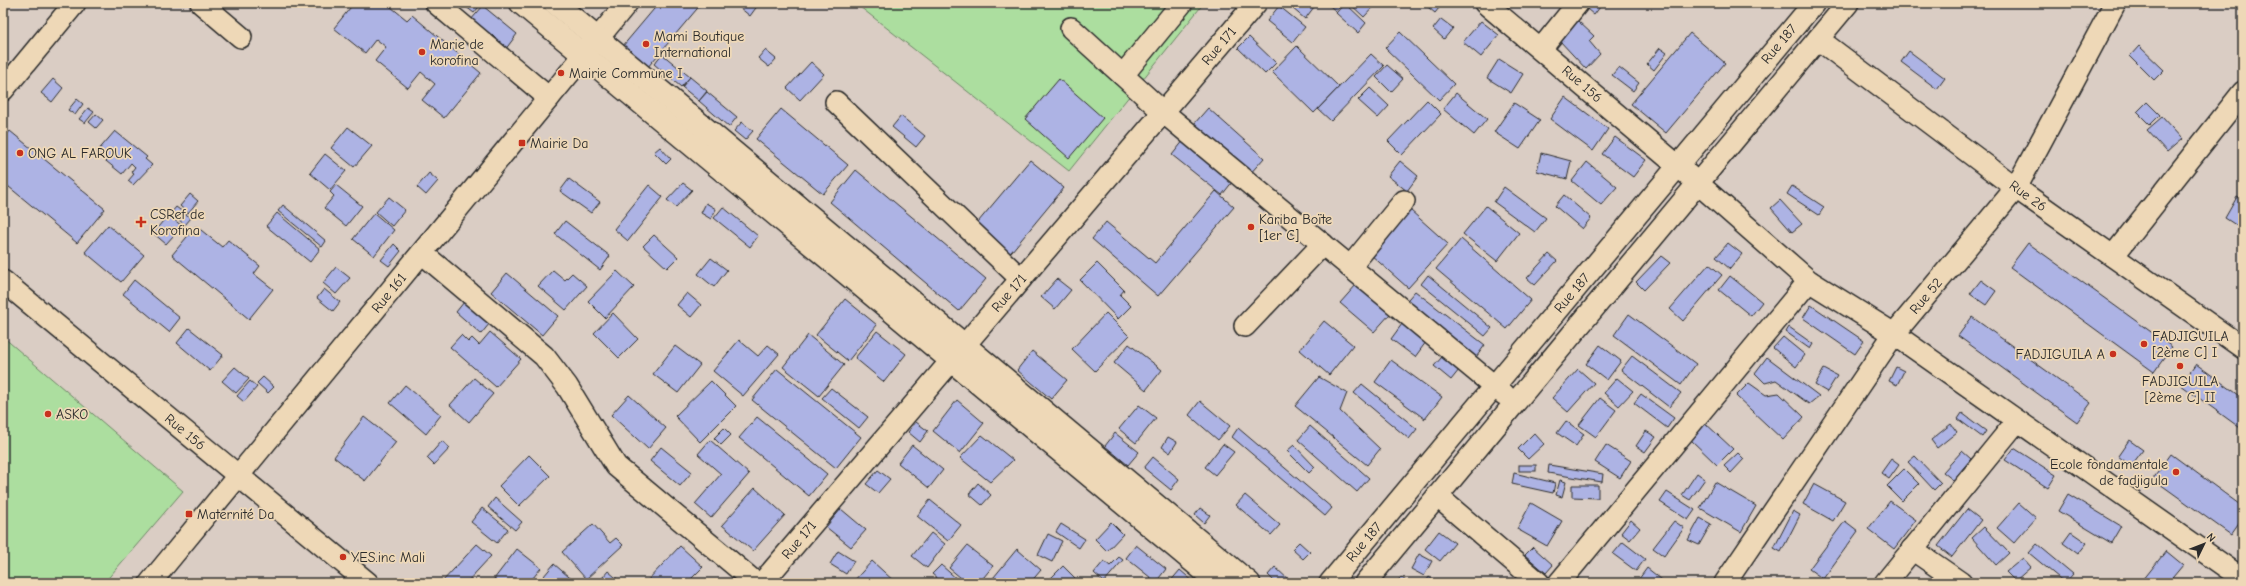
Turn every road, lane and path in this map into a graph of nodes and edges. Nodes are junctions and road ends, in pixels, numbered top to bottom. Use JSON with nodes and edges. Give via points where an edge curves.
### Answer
{"nodes":[{"id":1,"x":75,"y":3,"type":"edge"},
{"id":2,"x":201,"y":3,"type":"edge"},
{"id":3,"x":436,"y":3,"type":"edge"},
{"id":4,"x":521,"y":3,"type":"edge"},
{"id":5,"x":555,"y":3,"type":"edge"},
{"id":6,"x":628,"y":3,"type":"edge"},
{"id":7,"x":1182,"y":3,"type":"edge"},
{"id":8,"x":1578,"y":3,"type":"edge"},
{"id":9,"x":1814,"y":3,"type":"edge"},
{"id":10,"x":1848,"y":3,"type":"edge"},
{"id":11,"x":2116,"y":3,"type":"edge"},
{"id":12,"x":1493,"y":5,"type":"edge"},
{"id":13,"x":1247,"y":6,"type":"edge"},
{"id":14,"x":1071,"y":28,"type":"dead end"},
{"id":15,"x":241,"y":38,"type":"dead end"},
{"id":16,"x":598,"y":39,"type":"junction"},
{"id":17,"x":1818,"y":40,"type":"junction"},
{"id":18,"x":1541,"y":49,"type":"junction"},
{"id":19,"x":584,"y":56,"type":"junction"},
{"id":20,"x":1123,"y":75,"type":"junction"},
{"id":21,"x":3,"y":90,"type":"edge"},
{"id":22,"x":2243,"y":92,"type":"edge"},
{"id":23,"x":549,"y":98,"type":"junction"},
{"id":24,"x":836,"y":102,"type":"dead end"},
{"id":25,"x":1163,"y":112,"type":"junction"},
{"id":26,"x":1678,"y":166,"type":"junction"},
{"id":27,"x":1698,"y":184,"type":"junction"},
{"id":28,"x":2016,"y":188,"type":"junction"},
{"id":29,"x":1404,"y":201,"type":"dead end"},
{"id":30,"x":1323,"y":244,"type":"junction"},
{"id":31,"x":422,"y":253,"type":"junction"},
{"id":32,"x":2113,"y":256,"type":"junction"},
{"id":33,"x":1350,"y":267,"type":"junction"},
{"id":34,"x":1021,"y":280,"type":"junction"},
{"id":35,"x":3,"y":281,"type":"edge"},
{"id":36,"x":1809,"y":281,"type":"junction"},
{"id":37,"x":1245,"y":326,"type":"dead end"},
{"id":38,"x":1894,"y":334,"type":"junction"},
{"id":39,"x":2243,"y":348,"type":"edge"},
{"id":40,"x":958,"y":353,"type":"junction"},
{"id":41,"x":1494,"y":386,"type":"junction"},
{"id":42,"x":1514,"y":403,"type":"junction"},
{"id":43,"x":2017,"y":421,"type":"junction"},
{"id":44,"x":238,"y":476,"type":"junction"},
{"id":45,"x":1437,"y":496,"type":"junction"},
{"id":46,"x":1912,"y":549,"type":"junction"},
{"id":47,"x":2243,"y":579,"type":"edge"},
{"id":48,"x":150,"y":583,"type":"edge"},
{"id":49,"x":368,"y":583,"type":"edge"},
{"id":50,"x":756,"y":583,"type":"edge"},
{"id":51,"x":762,"y":583,"type":"edge"},
{"id":52,"x":1219,"y":583,"type":"edge"},
{"id":53,"x":1249,"y":583,"type":"edge"},
{"id":54,"x":1330,"y":583,"type":"edge"},
{"id":55,"x":1365,"y":583,"type":"edge"},
{"id":56,"x":1540,"y":583,"type":"edge"},
{"id":57,"x":1559,"y":583,"type":"edge"},
{"id":58,"x":1725,"y":583,"type":"edge"},
{"id":59,"x":1885,"y":583,"type":"edge"},
{"id":60,"x":1961,"y":583,"type":"edge"}],
"edges":[{"from":1,"to":21,"type":"street"},
{"from":2,"to":15,"type":"street"},
{"from":3,"to":23,"type":"street"},
{"from":4,"to":19,"type":"main road"},
{"from":5,"to":16,"type":"main road"},
{"from":6,"to":16,"type":"street","name":"Rue 161"},
{"from":7,"to":20,"type":"street"},
{"from":8,"to":18,"type":"street"},
{"from":9,"to":26,"type":"street","name":"Rue 187"},
{"from":10,"to":17,"type":"street","name":"Rue 187"},
{"from":11,"to":28,"type":"street","name":"Rue 52"},
{"from":12,"to":18,"type":"street","name":"Rue 156"},
{"from":13,"to":25,"type":"street","name":"Rue 171"},
{"from":14,"to":20,"type":"street"},
{"from":16,"to":19,"type":"street","name":"Rue 161"},
{"from":16,"to":40,"type":"main road"},
{"from":17,"to":27,"type":"street","name":"Rue 187"},
{"from":17,"to":28,"type":"street","name":"Rue 26"},
{"from":18,"to":26,"type":"street","name":"Rue 156"},
{"from":19,"to":23,"type":"street","name":"Rue 161"},
{"from":19,"to":40,"type":"main road"},
{"from":20,"to":25,"type":"street"},
{"from":22,"to":32,"type":"street"},
{"from":23,"to":31,"type":"street","name":"Rue 161"},
{"from":24,"to":34,"type":"street"},
{"from":25,"to":30,"type":"street"},
{"from":25,"to":34,"type":"street","name":"Rue 171"},
{"from":26,"to":27,"type":"street","name":"Rue 156"},
{"from":26,"to":41,"type":"street","name":"Rue 187"},
{"from":27,"to":36,"type":"street","name":"Rue 156"},
{"from":27,"to":42,"type":"street","name":"Rue 187"},
{"from":28,"to":32,"type":"street","name":"Rue 26"},
{"from":28,"to":38,"type":"street","name":"Rue 52"},
{"from":29,"to":33,"type":"street"},
{"from":30,"to":33,"type":"street"},
{"from":30,"to":37,"type":"street"},
{"from":31,"to":44,"type":"street","name":"Rue 161"},
{"from":31,"to":50,"type":"street","via":[[544,356],[616,466]]},
{"from":32,"to":39,"type":"street","name":"Rue 26"},
{"from":33,"to":41,"type":"street"},
{"from":34,"to":40,"type":"street","name":"Rue 171"},
{"from":35,"to":44,"type":"street","name":"Rue 156"},
{"from":36,"to":38,"type":"street","name":"Rue 156"},
{"from":36,"to":57,"type":"street"},
{"from":38,"to":43,"type":"street","name":"Rue 156"},
{"from":38,"to":58,"type":"street","name":"Rue 52"},
{"from":40,"to":51,"type":"street","name":"Rue 171"},
{"from":40,"to":52,"type":"main road"},
{"from":40,"to":53,"type":"main road"},
{"from":41,"to":42,"type":"street"},
{"from":41,"to":54,"type":"street","name":"Rue 187"},
{"from":42,"to":45,"type":"street","name":"Rue 187"},
{"from":43,"to":46,"type":"street"},
{"from":43,"to":47,"type":"street","name":"Rue 156"},
{"from":44,"to":48,"type":"street","name":"Rue 161"},
{"from":44,"to":49,"type":"street","name":"Rue 156"},
{"from":45,"to":55,"type":"street","name":"Rue 187"},
{"from":45,"to":56,"type":"street"},
{"from":46,"to":59,"type":"street"},
{"from":46,"to":60,"type":"street"}]}
